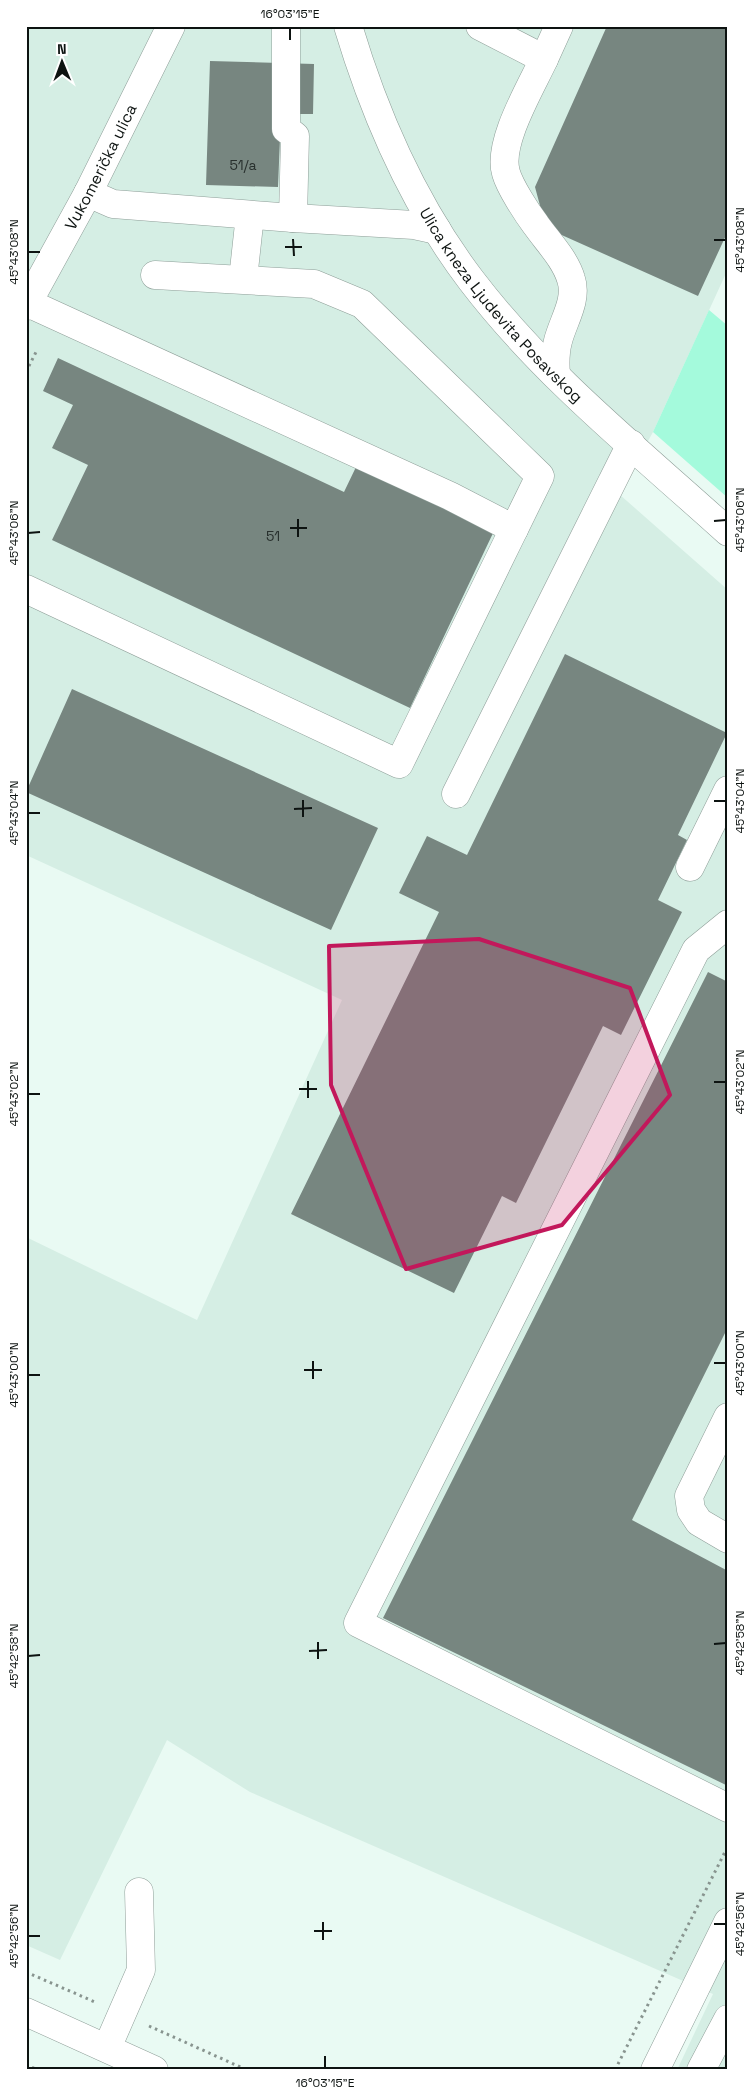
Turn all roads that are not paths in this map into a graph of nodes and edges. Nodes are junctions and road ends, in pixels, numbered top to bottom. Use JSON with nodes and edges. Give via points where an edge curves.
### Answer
{"nodes":[{"id":1,"x":171,"y":26,"type":"edge"},
{"id":2,"x":286,"y":26,"type":"edge"},
{"id":3,"x":348,"y":26,"type":"edge"},
{"id":4,"x":480,"y":26,"type":"edge"},
{"id":5,"x":559,"y":26,"type":"edge"},
{"id":6,"x":544,"y":59,"type":"junction"},
{"id":7,"x":88,"y":193,"type":"junction"},
{"id":8,"x":250,"y":215,"type":"junction"},
{"id":9,"x":293,"y":218,"type":"junction"},
{"id":10,"x":437,"y":230,"type":"junction"},
{"id":11,"x":155,"y":275,"type":"dead end"},
{"id":12,"x":243,"y":280,"type":"junction"},
{"id":13,"x":27,"y":305,"type":"edge"},
{"id":14,"x":556,"y":374,"type":"junction"},
{"id":15,"x":631,"y":444,"type":"junction"},
{"id":16,"x":514,"y":529,"type":"junction"},
{"id":17,"x":728,"y":532,"type":"edge"},
{"id":18,"x":26,"y":589,"type":"edge"},
{"id":19,"x":728,"y":790,"type":"edge"},
{"id":20,"x":456,"y":794,"type":"dead end"},
{"id":21,"x":690,"y":867,"type":"dead end"},
{"id":22,"x":728,"y":924,"type":"edge"},
{"id":23,"x":728,"y":1417,"type":"edge"},
{"id":24,"x":728,"y":1539,"type":"edge"},
{"id":25,"x":728,"y":1808,"type":"edge"},
{"id":26,"x":138,"y":1892,"type":"dead end"},
{"id":27,"x":728,"y":1922,"type":"edge"},
{"id":28,"x":26,"y":2012,"type":"edge"},
{"id":29,"x":728,"y":2019,"type":"edge"},
{"id":30,"x":106,"y":2048,"type":"junction"},
{"id":31,"x":154,"y":2070,"type":"edge"},
{"id":32,"x":655,"y":2070,"type":"edge"},
{"id":33,"x":702,"y":2070,"type":"edge"}],
"edges":[{"from":1,"to":7,"type":"main road","name":"Vukomerička ulica"},
{"from":2,"to":9,"type":"main road","via":[[286,129],[295,136]]},
{"from":3,"to":10,"type":"main road","name":"Ulica kneza Ljudevita Posavskog","via":[[375,107],[399,161]]},
{"from":4,"to":6,"type":"main road"},
{"from":5,"to":6,"type":"main road"},
{"from":6,"to":14,"type":"main road","via":[[509,133],[505,155],[506,172],[528,215],[566,266],[572,280],[570,310],[558,342]]},
{"from":7,"to":8,"type":"main road","via":[[113,204]]},
{"from":7,"to":13,"type":"main road","name":"Vukomerička ulica"},
{"from":8,"to":9,"type":"main road"},
{"from":8,"to":12,"type":"main road"},
{"from":9,"to":10,"type":"main road","via":[[414,225]]},
{"from":10,"to":14,"type":"main road","name":"Ulica kneza Ljudevita Posavskog","via":[[476,287],[509,327]]},
{"from":11,"to":12,"type":"main road"},
{"from":12,"to":16,"type":"main road","via":[[314,284],[362,304],[540,476]]},
{"from":13,"to":16,"type":"main road","via":[[450,496]]},
{"from":14,"to":15,"type":"main road","name":"Ulica kneza Ljudevita Posavskog"},
{"from":15,"to":17,"type":"main road","name":"Ulica kneza Ljudevita Posavskog"},
{"from":15,"to":20,"type":"main road"},
{"from":16,"to":18,"type":"main road","via":[[399,764]]},
{"from":19,"to":21,"type":"main road"},
{"from":22,"to":25,"type":"main road","via":[[696,950],[358,1623]]},
{"from":23,"to":24,"type":"main road","via":[[689,1496],[691,1510],[699,1522]]},
{"from":26,"to":30,"type":"main road","via":[[141,1970]]},
{"from":27,"to":32,"type":"main road"},
{"from":28,"to":30,"type":"main road"},
{"from":29,"to":33,"type":"main road"},
{"from":30,"to":31,"type":"main road"}]}
